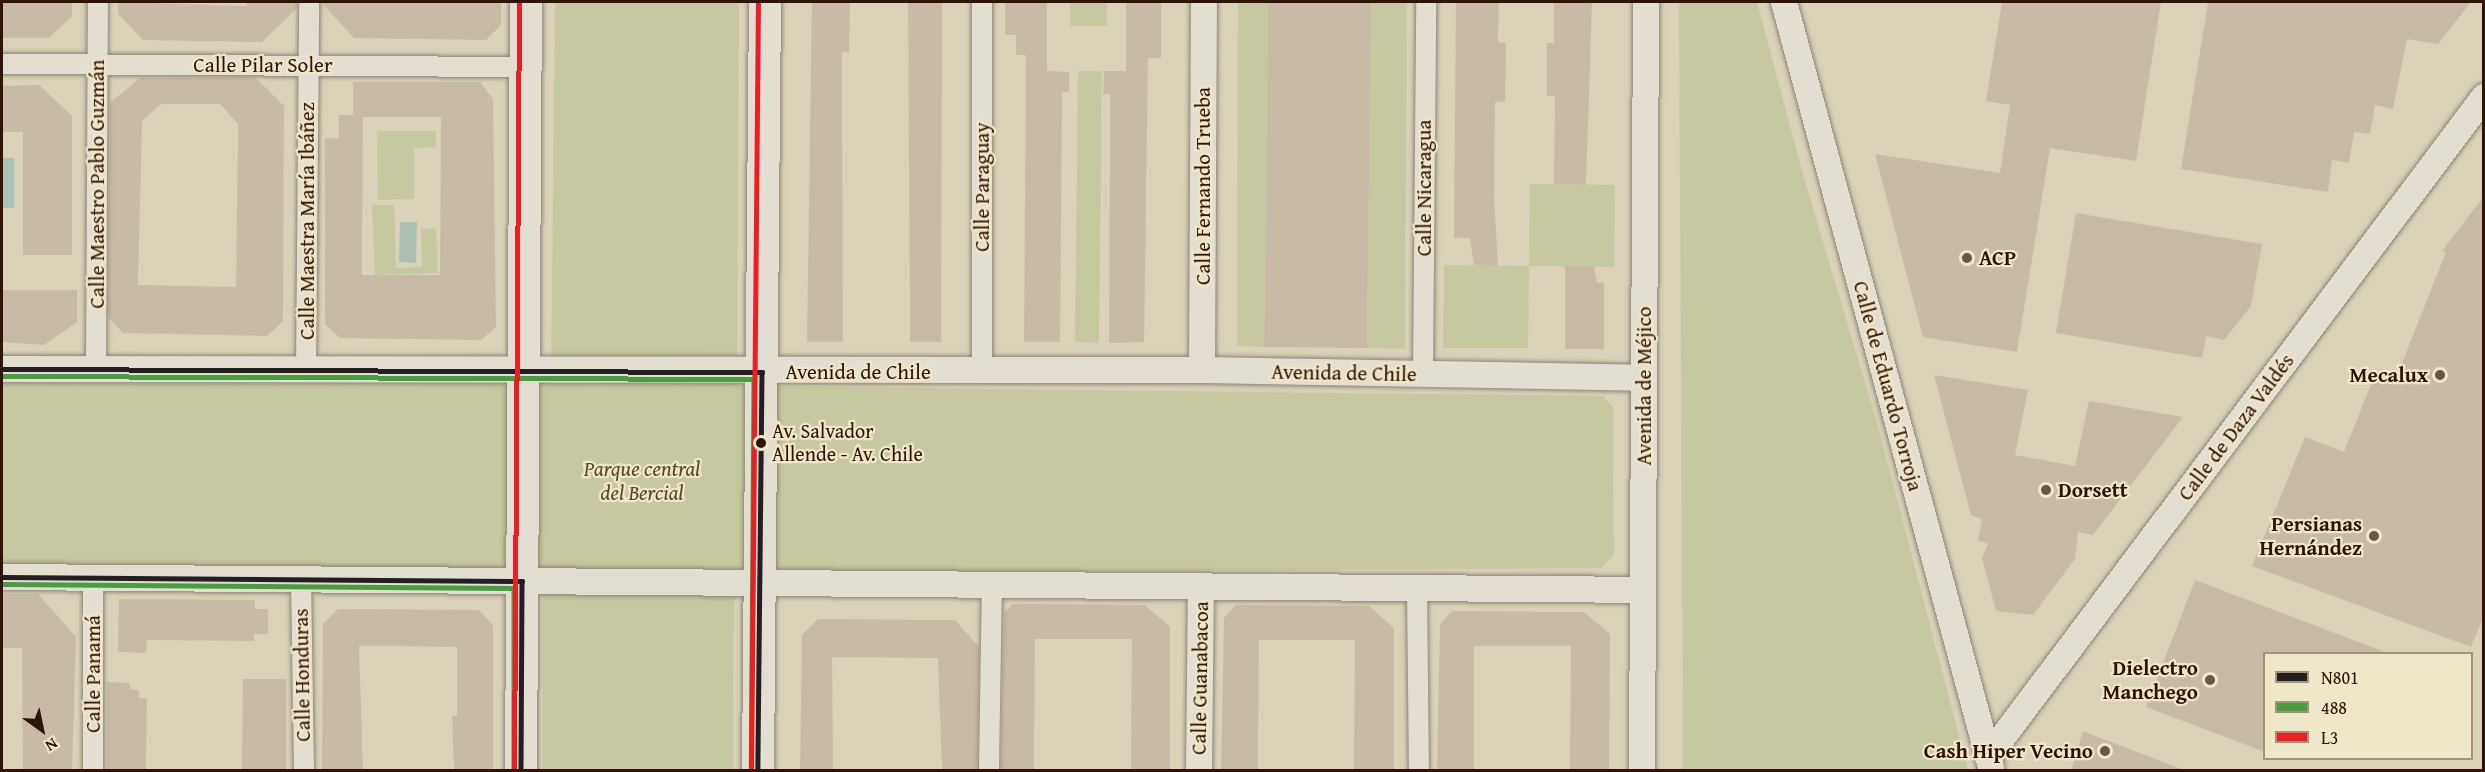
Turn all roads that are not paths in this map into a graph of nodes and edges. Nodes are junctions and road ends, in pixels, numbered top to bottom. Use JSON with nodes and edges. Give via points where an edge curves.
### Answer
{"nodes":[{"id":1,"x":98,"y":2,"type":"edge"},
{"id":2,"x":309,"y":2,"type":"edge"},
{"id":3,"x":526,"y":2,"type":"edge"},
{"id":4,"x":765,"y":2,"type":"edge"},
{"id":5,"x":982,"y":2,"type":"edge"},
{"id":6,"x":1204,"y":2,"type":"edge"},
{"id":7,"x":1425,"y":2,"type":"edge"},
{"id":8,"x":1646,"y":2,"type":"edge"},
{"id":9,"x":1784,"y":2,"type":"edge"},
{"id":10,"x":2,"y":64,"type":"edge"},
{"id":11,"x":309,"y":64,"type":"junction"},
{"id":12,"x":97,"y":65,"type":"junction"},
{"id":13,"x":525,"y":67,"type":"junction"},
{"id":14,"x":2484,"y":97,"type":"edge"},
{"id":15,"x":96,"y":366,"type":"junction"},
{"id":16,"x":2,"y":369,"type":"edge"},
{"id":17,"x":306,"y":369,"type":"junction"},
{"id":18,"x":524,"y":370,"type":"junction"},
{"id":19,"x":1202,"y":370,"type":"junction"},
{"id":20,"x":762,"y":372,"type":"junction"},
{"id":21,"x":981,"y":373,"type":"junction"},
{"id":22,"x":1423,"y":374,"type":"junction"},
{"id":23,"x":1643,"y":378,"type":"junction"},
{"id":24,"x":2,"y":578,"type":"edge"},
{"id":25,"x":93,"y":578,"type":"junction"},
{"id":26,"x":301,"y":579,"type":"junction"},
{"id":27,"x":522,"y":581,"type":"junction"},
{"id":28,"x":759,"y":584,"type":"junction"},
{"id":29,"x":992,"y":586,"type":"junction"},
{"id":30,"x":1201,"y":586,"type":"junction"},
{"id":31,"x":1417,"y":588,"type":"junction"},
{"id":32,"x":1643,"y":590,"type":"junction"},
{"id":33,"x":1990,"y":764,"type":"edge"},
{"id":34,"x":93,"y":771,"type":"edge"},
{"id":35,"x":304,"y":771,"type":"edge"},
{"id":36,"x":521,"y":771,"type":"edge"},
{"id":37,"x":758,"y":771,"type":"edge"},
{"id":38,"x":988,"y":771,"type":"edge"},
{"id":39,"x":1199,"y":771,"type":"edge"},
{"id":40,"x":1419,"y":771,"type":"edge"},
{"id":41,"x":1642,"y":771,"type":"edge"}],
"edges":[{"from":1,"to":12,"type":"street","name":"Calle Maestro Pablo Guzmán"},
{"from":2,"to":11,"type":"street","name":"Calle Maestra María Ibáñez"},
{"from":3,"to":13,"type":"street"},
{"from":4,"to":20,"type":"street"},
{"from":5,"to":21,"type":"street","name":"Calle Paraguay"},
{"from":6,"to":19,"type":"street","name":"Calle Fernando Trueba"},
{"from":7,"to":22,"type":"street","name":"Calle Nicaragua"},
{"from":8,"to":23,"type":"street","name":"Avenida de Méjico"},
{"from":9,"to":33,"type":"street","name":"Calle de Eduardo Torroja"},
{"from":10,"to":12,"type":"street","name":"Calle Pilar Soler"},
{"from":11,"to":12,"type":"street","name":"Calle Pilar Soler"},
{"from":11,"to":13,"type":"street","name":"Calle Pilar Soler"},
{"from":11,"to":17,"type":"street","name":"Calle Maestra María Ibáñez"},
{"from":12,"to":15,"type":"street","name":"Calle Maestro Pablo Guzmán"},
{"from":13,"to":18,"type":"street"},
{"from":14,"to":33,"type":"street","name":"Calle de Daza Valdés"},
{"from":15,"to":16,"type":"street","name":"Avenida de Chile"},
{"from":15,"to":17,"type":"street","name":"Avenida de Chile"},
{"from":17,"to":18,"type":"street","name":"Avenida de Chile"},
{"from":18,"to":20,"type":"street","name":"Avenida de Chile"},
{"from":18,"to":27,"type":"street"},
{"from":19,"to":21,"type":"street","name":"Avenida de Chile"},
{"from":19,"to":22,"type":"street","name":"Avenida de Chile"},
{"from":20,"to":21,"type":"street","name":"Avenida de Chile"},
{"from":20,"to":28,"type":"street"},
{"from":22,"to":23,"type":"street","name":"Avenida de Chile"},
{"from":23,"to":32,"type":"street","name":"Avenida de Méjico"},
{"from":24,"to":25,"type":"street"},
{"from":25,"to":26,"type":"street"},
{"from":25,"to":34,"type":"street","name":"Calle Panamá"},
{"from":26,"to":27,"type":"street"},
{"from":26,"to":35,"type":"street","name":"Calle Honduras"},
{"from":27,"to":28,"type":"street"},
{"from":27,"to":36,"type":"street"},
{"from":28,"to":29,"type":"street"},
{"from":28,"to":37,"type":"street"},
{"from":29,"to":30,"type":"street"},
{"from":29,"to":38,"type":"street"},
{"from":30,"to":31,"type":"street"},
{"from":30,"to":39,"type":"street","name":"Calle Guanabacoa"},
{"from":31,"to":32,"type":"street"},
{"from":31,"to":40,"type":"street"},
{"from":32,"to":41,"type":"street","name":"Avenida de Méjico"}]}
